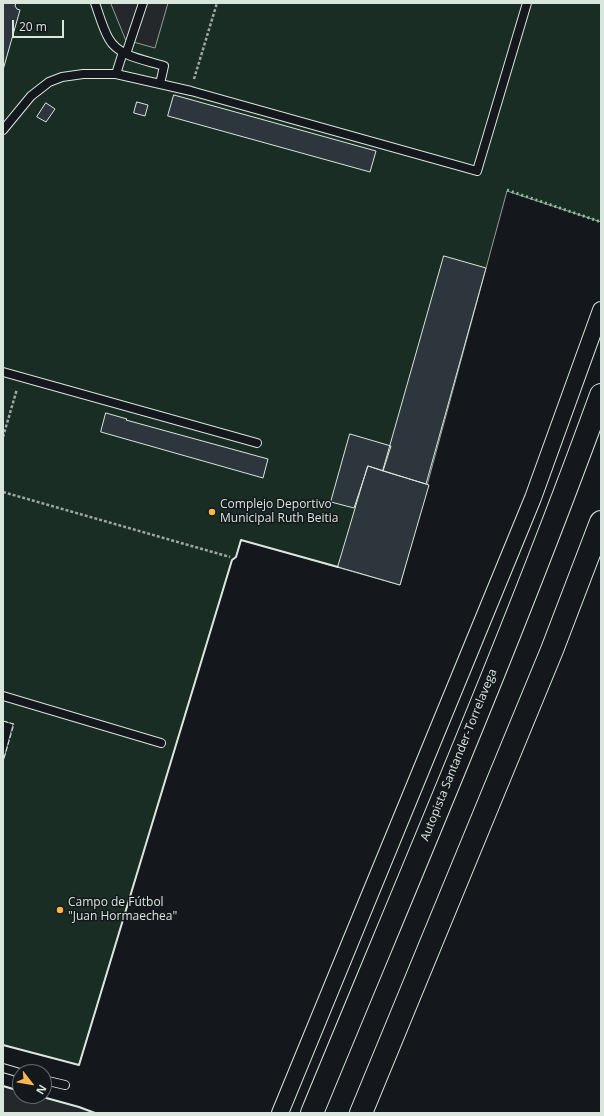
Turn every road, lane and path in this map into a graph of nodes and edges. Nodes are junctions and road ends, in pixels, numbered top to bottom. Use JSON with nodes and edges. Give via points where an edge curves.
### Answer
{"nodes":[{"id":1,"x":95,"y":3,"type":"edge"},
{"id":2,"x":143,"y":3,"type":"edge"},
{"id":3,"x":217,"y":3,"type":"edge"},
{"id":4,"x":527,"y":3,"type":"edge"},
{"id":5,"x":125,"y":53,"type":"junction"},
{"id":6,"x":116,"y":74,"type":"junction"},
{"id":7,"x":160,"y":84,"type":"junction"},
{"id":8,"x":191,"y":91,"type":"junction"},
{"id":9,"x":3,"y":130,"type":"edge"},
{"id":10,"x":601,"y":310,"type":"edge"},
{"id":11,"x":3,"y":372,"type":"edge"},
{"id":12,"x":20,"y":377,"type":"junction"},
{"id":13,"x":601,"y":395,"type":"edge"},
{"id":14,"x":3,"y":437,"type":"edge"},
{"id":15,"x":257,"y":443,"type":"dead end"},
{"id":16,"x":3,"y":492,"type":"edge"},
{"id":17,"x":601,"y":522,"type":"edge"},
{"id":18,"x":230,"y":557,"type":"dead end"},
{"id":19,"x":3,"y":696,"type":"edge"},
{"id":20,"x":161,"y":744,"type":"dead end"},
{"id":21,"x":52,"y":1082,"type":"edge"},
{"id":22,"x":65,"y":1085,"type":"dead end"},
{"id":23,"x":280,"y":1113,"type":"edge"},
{"id":24,"x":312,"y":1113,"type":"edge"},
{"id":25,"x":361,"y":1113,"type":"edge"}],
"edges":[{"from":1,"to":5,"type":"lane","via":[[109,39]]},
{"from":2,"to":5,"type":"lane"},
{"from":3,"to":8,"type":"path"},
{"from":4,"to":8,"type":"lane","via":[[477,171]]},
{"from":5,"to":6,"type":"lane"},
{"from":5,"to":7,"type":"lane","via":[[164,66]]},
{"from":6,"to":7,"type":"lane"},
{"from":6,"to":9,"type":"lane","via":[[83,74],[49,82],[30,96]]},
{"from":7,"to":8,"type":"lane"},
{"from":10,"to":23,"type":"street","via":[[533,498]]},
{"from":11,"to":12,"type":"lane"},
{"from":12,"to":14,"type":"path"},
{"from":12,"to":15,"type":"lane"},
{"from":13,"to":24,"type":"highway","name":"Autopista Santander-Torrelavega","via":[[565,495]]},
{"from":16,"to":18,"type":"path"},
{"from":17,"to":25,"type":"highway","via":[[552,650]]},
{"from":19,"to":20,"type":"lane"},
{"from":21,"to":22,"type":"lane"}]}
